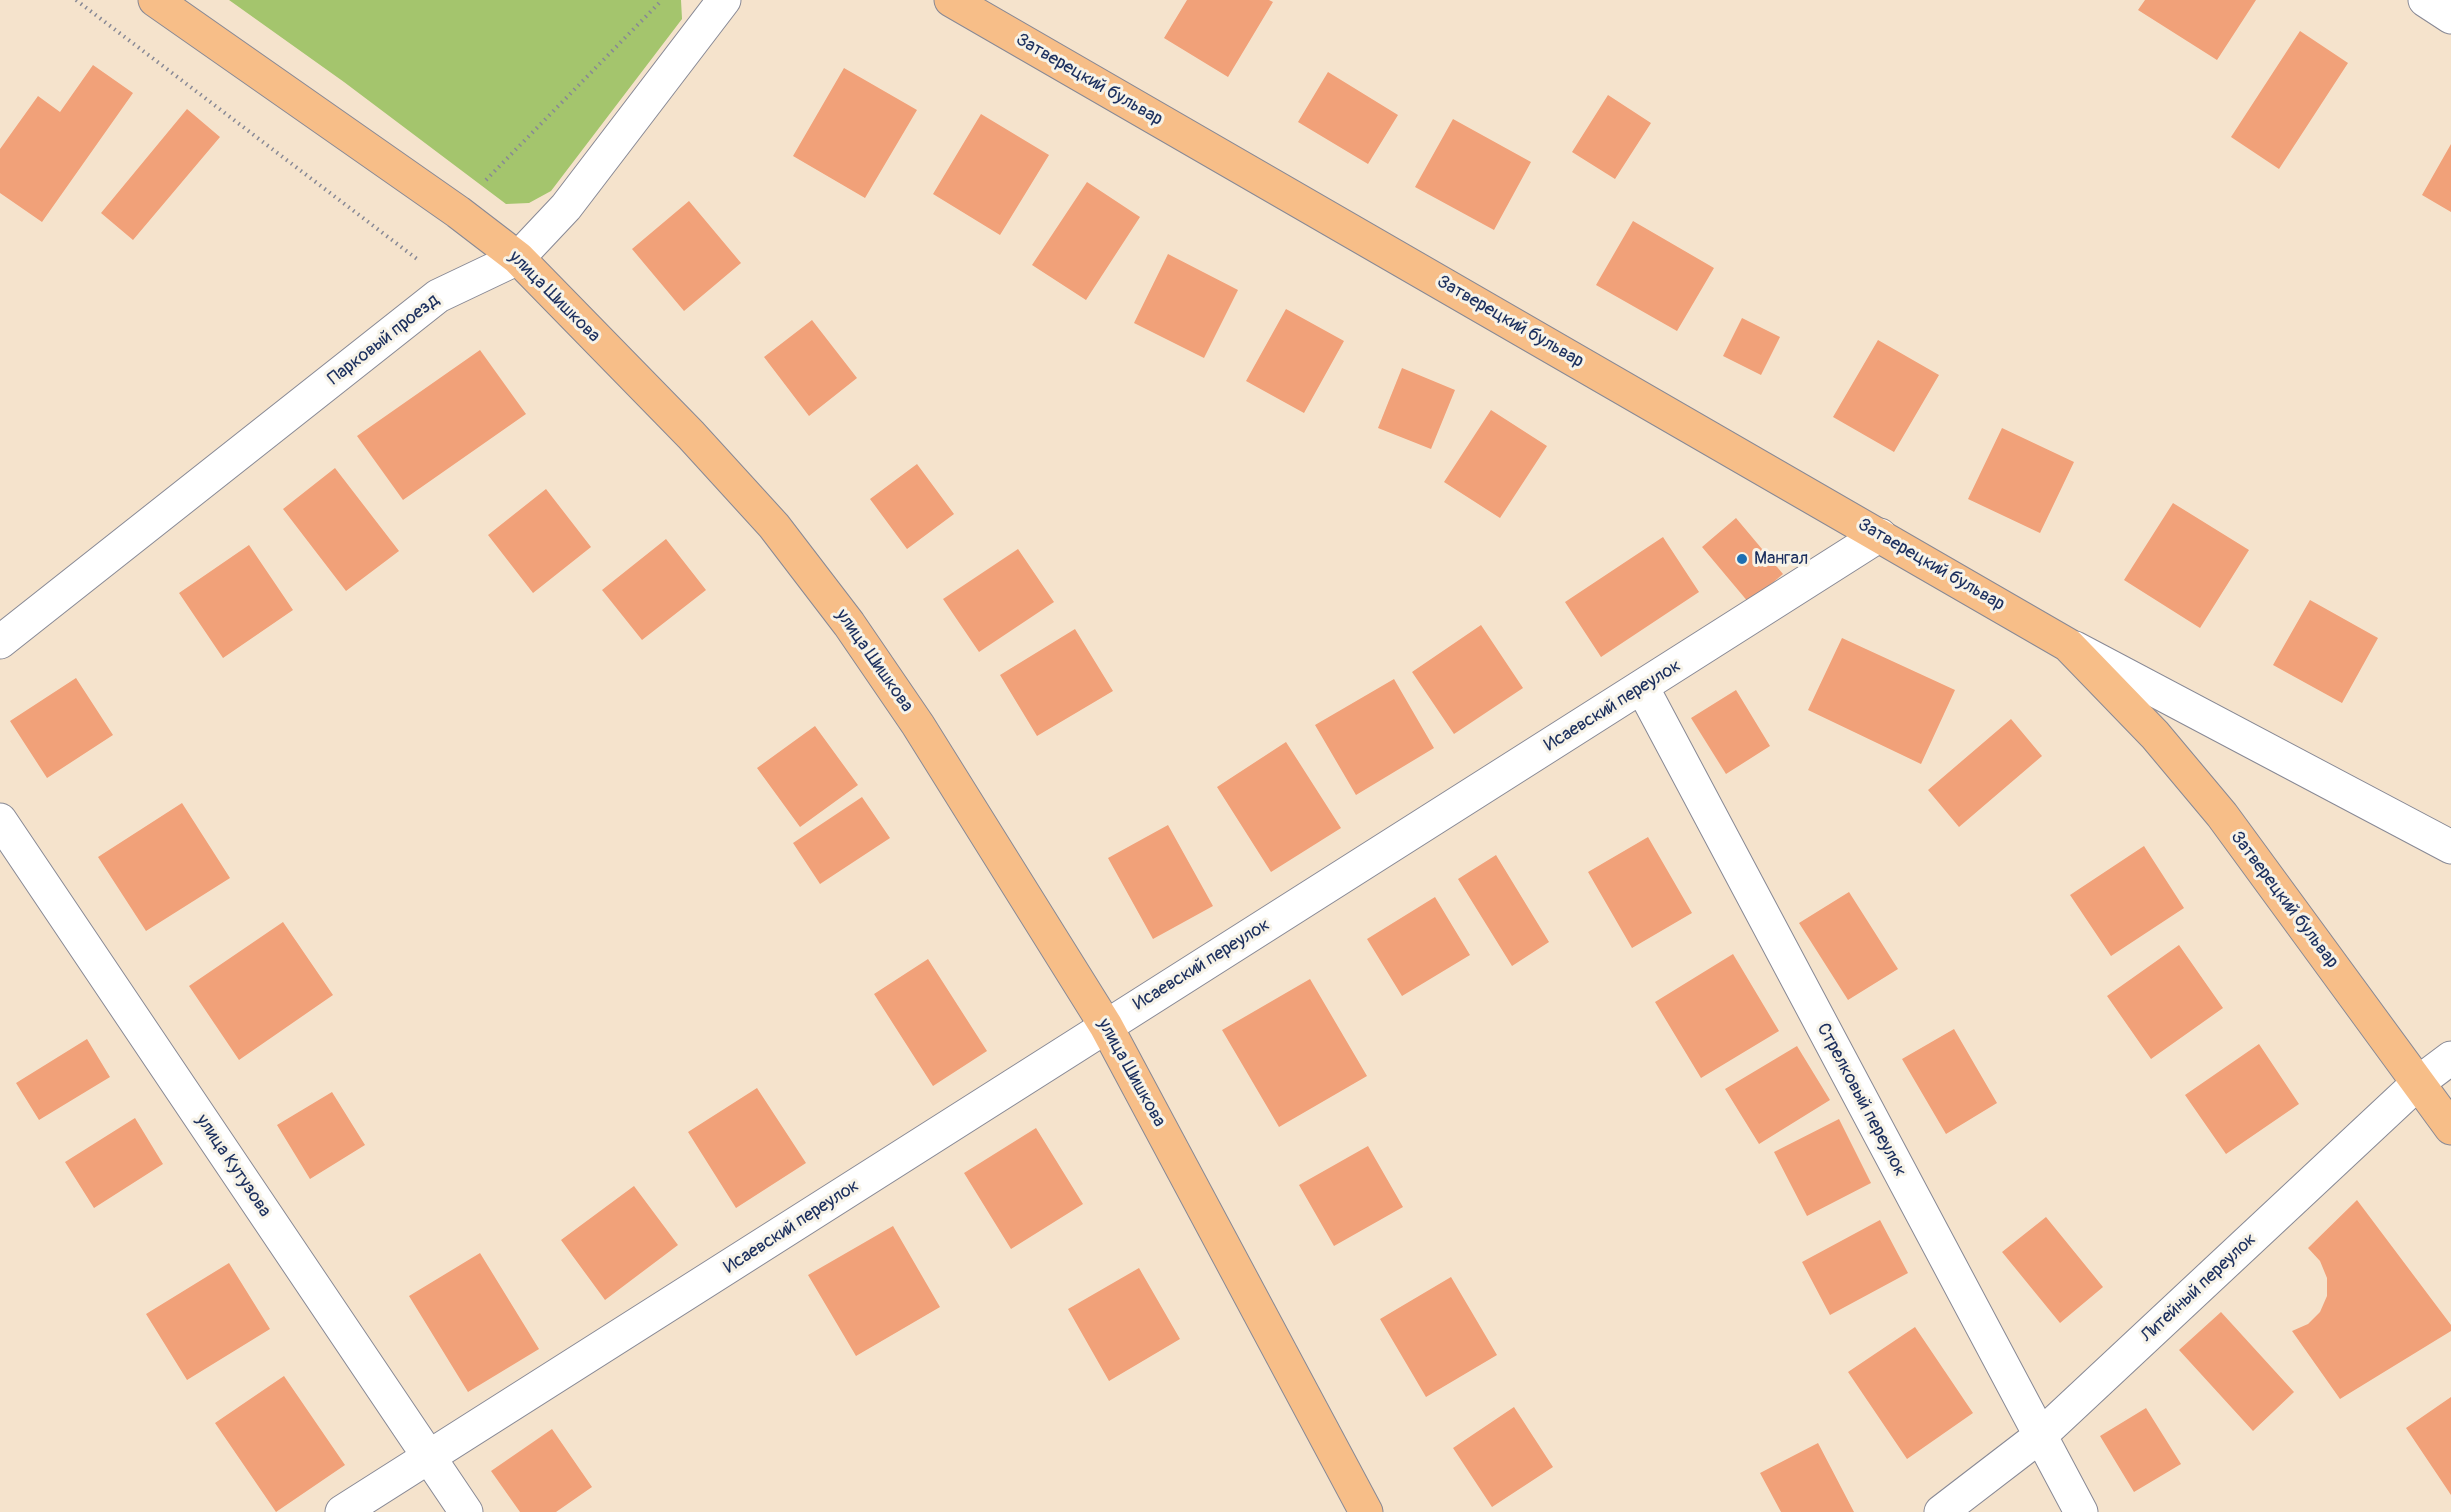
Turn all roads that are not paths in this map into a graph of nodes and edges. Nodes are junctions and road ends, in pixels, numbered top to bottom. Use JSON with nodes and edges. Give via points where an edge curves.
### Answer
{"nodes":[{"id":1,"x":155,"y":0,"type":"edge"},
{"id":2,"x":724,"y":0,"type":"edge"},
{"id":3,"x":951,"y":0,"type":"edge"},
{"id":4,"x":2425,"y":0,"type":"edge"},
{"id":5,"x":2451,"y":17,"type":"edge"},
{"id":6,"x":518,"y":258,"type":"junction"},
{"id":7,"x":1880,"y":535,"type":"junction"},
{"id":8,"x":0,"y":642,"type":"edge"},
{"id":9,"x":2068,"y":645,"type":"junction"},
{"id":10,"x":1642,"y":687,"type":"junction"},
{"id":11,"x":0,"y":820,"type":"edge"},
{"id":12,"x":2451,"y":847,"type":"edge"},
{"id":13,"x":1107,"y":1026,"type":"junction"},
{"id":14,"x":2451,"y":1058,"type":"edge"},
{"id":15,"x":2419,"y":1082,"type":"junction"},
{"id":16,"x":2451,"y":1128,"type":"edge"},
{"id":17,"x":2040,"y":1436,"type":"junction"},
{"id":18,"x":431,"y":1458,"type":"junction"},
{"id":19,"x":342,"y":1512,"type":"edge"},
{"id":20,"x":466,"y":1512,"type":"edge"},
{"id":21,"x":1366,"y":1512,"type":"edge"},
{"id":22,"x":1941,"y":1512,"type":"edge"},
{"id":23,"x":2080,"y":1512,"type":"edge"}],
"edges":[{"from":1,"to":6,"type":"main road","name":"улица Шишкова"},
{"from":2,"to":6,"type":"street","name":"Парковый проезд","via":[[566,207]]},
{"from":3,"to":7,"type":"main road","name":"Затверецкий бульвар"},
{"from":4,"to":5,"type":"street"},
{"from":6,"to":8,"type":"street","name":"Парковый проезд","via":[[438,296]]},
{"from":6,"to":13,"type":"main road","name":"улица Шишкова","via":[[733,479],[812,574],[918,725]]},
{"from":7,"to":9,"type":"main road","name":"Затверецкий бульвар"},
{"from":7,"to":10,"type":"street","name":"Исаевский переулок"},
{"from":9,"to":12,"type":"street","name":"Затверецкий бульвар"},
{"from":9,"to":15,"type":"main road","name":"Затверецкий бульвар","via":[[2155,735],[2222,815]]},
{"from":10,"to":13,"type":"street","name":"Исаевский переулок"},
{"from":10,"to":17,"type":"street","name":"Стрелковый переулок"},
{"from":11,"to":18,"type":"street","name":"улица Кутузова"},
{"from":13,"to":18,"type":"street","name":"Исаевский переулок"},
{"from":13,"to":21,"type":"main road","name":"улица Шишкова"},
{"from":14,"to":15,"type":"street","name":"Литейный переулок"},
{"from":15,"to":16,"type":"main road","name":"Затверецкий бульвар"},
{"from":15,"to":17,"type":"street","name":"Литейный переулок"},
{"from":17,"to":22,"type":"street","name":"Литейный переулок"},
{"from":17,"to":23,"type":"street","name":"Стрелковый переулок"},
{"from":18,"to":19,"type":"street","name":"Исаевский переулок"},
{"from":18,"to":20,"type":"street","name":"улица Кутузова"}]}
